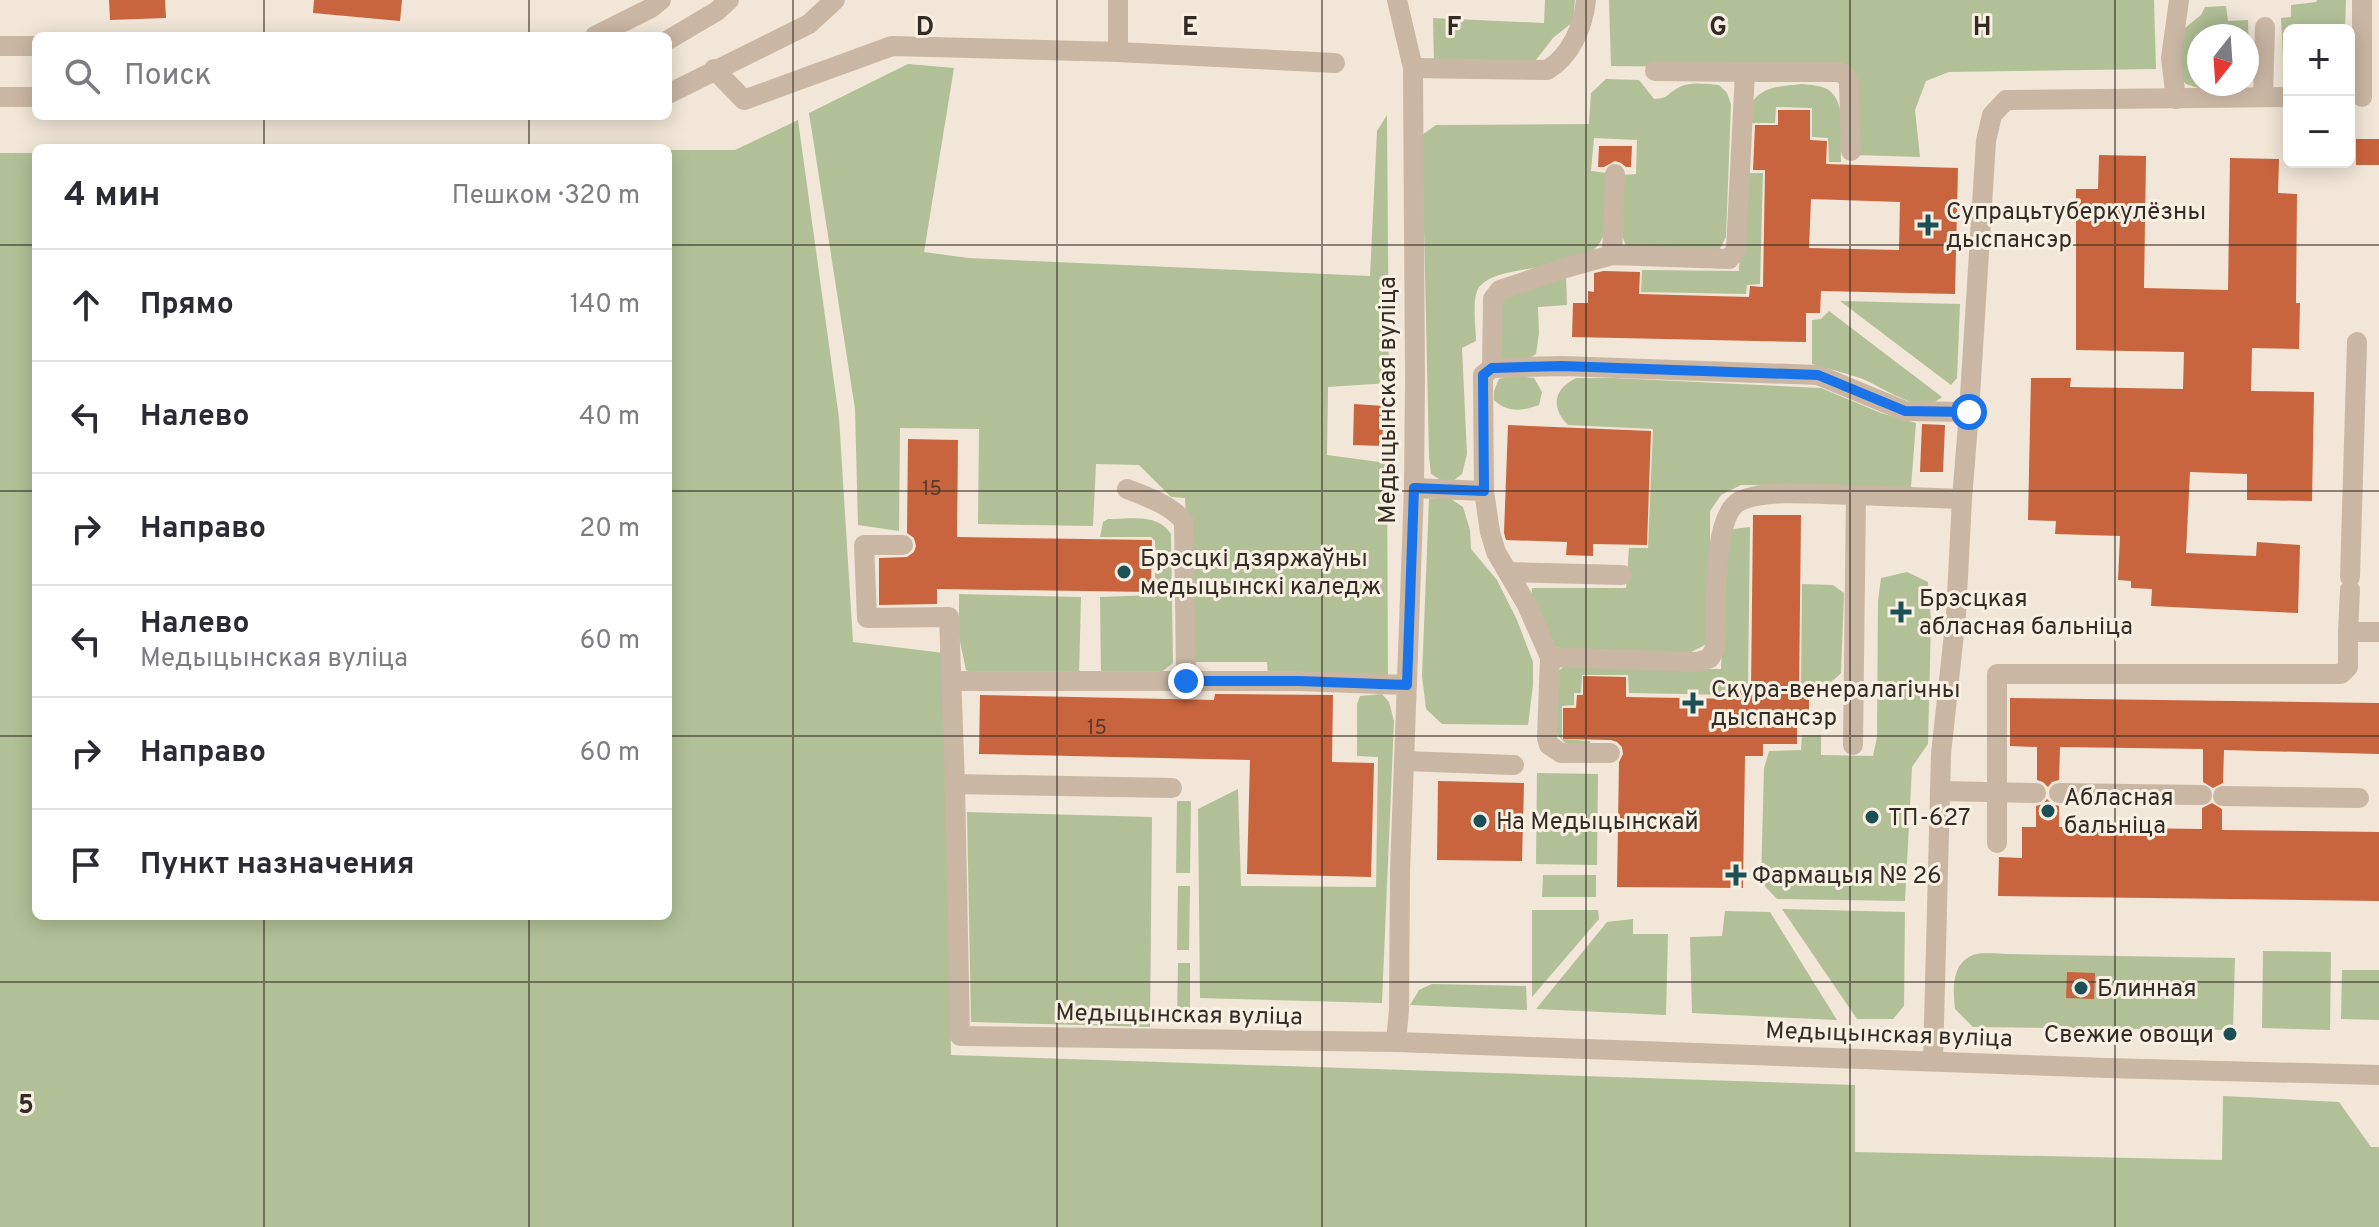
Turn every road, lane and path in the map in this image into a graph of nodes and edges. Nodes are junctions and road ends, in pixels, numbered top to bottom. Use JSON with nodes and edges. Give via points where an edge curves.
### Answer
{"nodes":[{"id":1,"x":661,"y":0,"type":"edge"},
{"id":2,"x":729,"y":0,"type":"edge"},
{"id":3,"x":835,"y":0,"type":"edge"},
{"id":4,"x":1118,"y":0,"type":"edge"},
{"id":5,"x":1397,"y":0,"type":"edge"},
{"id":6,"x":1586,"y":0,"type":"edge"},
{"id":7,"x":2179,"y":0,"type":"edge"},
{"id":8,"x":2362,"y":0,"type":"edge"},
{"id":9,"x":2265,"y":27,"type":"dead end"},
{"id":10,"x":603,"y":32,"type":"edge"},
{"id":11,"x":672,"y":38,"type":"edge"},
{"id":12,"x":0,"y":46,"type":"edge"},
{"id":13,"x":32,"y":46,"type":"edge"},
{"id":14,"x":1118,"y":52,"type":"junction"},
{"id":15,"x":1335,"y":63,"type":"dead end"},
{"id":16,"x":1413,"y":68,"type":"junction"},
{"id":17,"x":714,"y":69,"type":"junction"},
{"id":18,"x":1655,"y":71,"type":"dead end"},
{"id":19,"x":1745,"y":72,"type":"junction"},
{"id":20,"x":672,"y":92,"type":"edge"},
{"id":21,"x":2363,"y":96,"type":"edge"},
{"id":22,"x":0,"y":97,"type":"edge"},
{"id":23,"x":32,"y":97,"type":"edge"},
{"id":24,"x":2263,"y":97,"type":"junction"},
{"id":25,"x":2283,"y":97,"type":"edge"},
{"id":26,"x":2176,"y":99,"type":"junction"},
{"id":27,"x":1851,"y":151,"type":"dead end"},
{"id":28,"x":1615,"y":174,"type":"dead end"},
{"id":29,"x":1612,"y":255,"type":"junction"},
{"id":30,"x":2357,"y":342,"type":"dead end"},
{"id":31,"x":1492,"y":368,"type":"junction"},
{"id":32,"x":1969,"y":412,"type":"junction"},
{"id":33,"x":1414,"y":488,"type":"junction"},
{"id":34,"x":1127,"y":489,"type":"dead end"},
{"id":35,"x":1484,"y":491,"type":"junction"},
{"id":36,"x":1856,"y":495,"type":"junction"},
{"id":37,"x":1962,"y":499,"type":"junction"},
{"id":38,"x":903,"y":545,"type":"dead end"},
{"id":39,"x":1509,"y":572,"type":"junction"},
{"id":40,"x":1622,"y":575,"type":"dead end"},
{"id":41,"x":2348,"y":632,"type":"junction"},
{"id":42,"x":2379,"y":632,"type":"edge"},
{"id":43,"x":1550,"y":657,"type":"junction"},
{"id":44,"x":952,"y":681,"type":"junction"},
{"id":45,"x":1186,"y":681,"type":"junction"},
{"id":46,"x":1407,"y":685,"type":"junction"},
{"id":47,"x":1853,"y":745,"type":"dead end"},
{"id":48,"x":1610,"y":753,"type":"dead end"},
{"id":49,"x":1404,"y":761,"type":"junction"},
{"id":50,"x":1514,"y":765,"type":"dead end"},
{"id":51,"x":955,"y":784,"type":"junction"},
{"id":52,"x":1172,"y":788,"type":"dead end"},
{"id":53,"x":1940,"y":791,"type":"junction"},
{"id":54,"x":1997,"y":793,"type":"junction"},
{"id":55,"x":2036,"y":793,"type":"dead end"},
{"id":56,"x":2059,"y":793,"type":"dead end"},
{"id":57,"x":2359,"y":798,"type":"dead end"},
{"id":58,"x":1997,"y":843,"type":"dead end"},
{"id":59,"x":1396,"y":1042,"type":"junction"},
{"id":60,"x":1933,"y":1061,"type":"junction"},
{"id":61,"x":2379,"y":1075,"type":"edge"}],
"edges":[{"from":1,"to":10,"type":"street"},
{"from":2,"to":11,"type":"street"},
{"from":3,"to":17,"type":"street","via":[[809,24]]},
{"from":4,"to":14,"type":"street"},
{"from":5,"to":16,"type":"street","name":"Медыцынская вуліца"},
{"from":6,"to":16,"type":"street","via":[[1576,38],[1547,70]]},
{"from":7,"to":26,"type":"street","via":[[2171,58]]},
{"from":8,"to":21,"type":"street"},
{"from":9,"to":24,"type":"street"},
{"from":12,"to":13,"type":"street"},
{"from":14,"to":15,"type":"street"},
{"from":14,"to":17,"type":"street","via":[[892,46],[744,100]]},
{"from":16,"to":33,"type":"street","name":"Медыцынская вуліца"},
{"from":17,"to":20,"type":"street"},
{"from":18,"to":19,"type":"street"},
{"from":19,"to":27,"type":"street","via":[[1846,75]]},
{"from":19,"to":29,"type":"street","via":[[1734,255]]},
{"from":22,"to":23,"type":"street"},
{"from":24,"to":25,"type":"street"},
{"from":24,"to":26,"type":"street"},
{"from":26,"to":32,"type":"street","via":[[2006,100],[1992,115]]},
{"from":28,"to":29,"type":"street"},
{"from":29,"to":31,"type":"street","via":[[1500,290],[1493,299]]},
{"from":30,"to":41,"type":"street"},
{"from":31,"to":32,"type":"street","via":[[1818,375],[1905,411]]},
{"from":31,"to":35,"type":"street","via":[[1483,375]]},
{"from":32,"to":37,"type":"street"},
{"from":33,"to":35,"type":"street"},
{"from":33,"to":46,"type":"street","name":"Медыцынская вуліца"},
{"from":34,"to":45,"type":"street","via":[[1159,502],[1184,521]]},
{"from":35,"to":39,"type":"street","via":[[1496,552]]},
{"from":36,"to":37,"type":"street"},
{"from":36,"to":43,"type":"street","via":[[1769,494],[1738,501],[1718,540],[1715,648],[1710,658],[1698,662]]},
{"from":36,"to":47,"type":"street"},
{"from":37,"to":53,"type":"street"},
{"from":38,"to":44,"type":"street","via":[[864,545],[867,618],[949,617]]},
{"from":39,"to":40,"type":"street"},
{"from":39,"to":43,"type":"street"},
{"from":41,"to":42,"type":"street"},
{"from":41,"to":54,"type":"street","via":[[2348,667],[2341,674],[1997,674]]},
{"from":43,"to":48,"type":"street","via":[[1549,745],[1561,753]]},
{"from":44,"to":45,"type":"street"},
{"from":44,"to":51,"type":"street"},
{"from":45,"to":46,"type":"street"},
{"from":46,"to":49,"type":"street","name":"Медыцынская вуліца"},
{"from":49,"to":50,"type":"street"},
{"from":49,"to":59,"type":"street","name":"Медыцынская вуліца"},
{"from":51,"to":52,"type":"street"},
{"from":51,"to":59,"type":"street","name":"Медыцынская вуліца","via":[[960,1036]]},
{"from":53,"to":54,"type":"street"},
{"from":53,"to":60,"type":"street"},
{"from":54,"to":55,"type":"street"},
{"from":54,"to":58,"type":"street"},
{"from":56,"to":57,"type":"street"},
{"from":59,"to":60,"type":"street","name":"Медыцынская вуліца"},
{"from":60,"to":61,"type":"street","name":"Медыцынская вуліца"}]}
